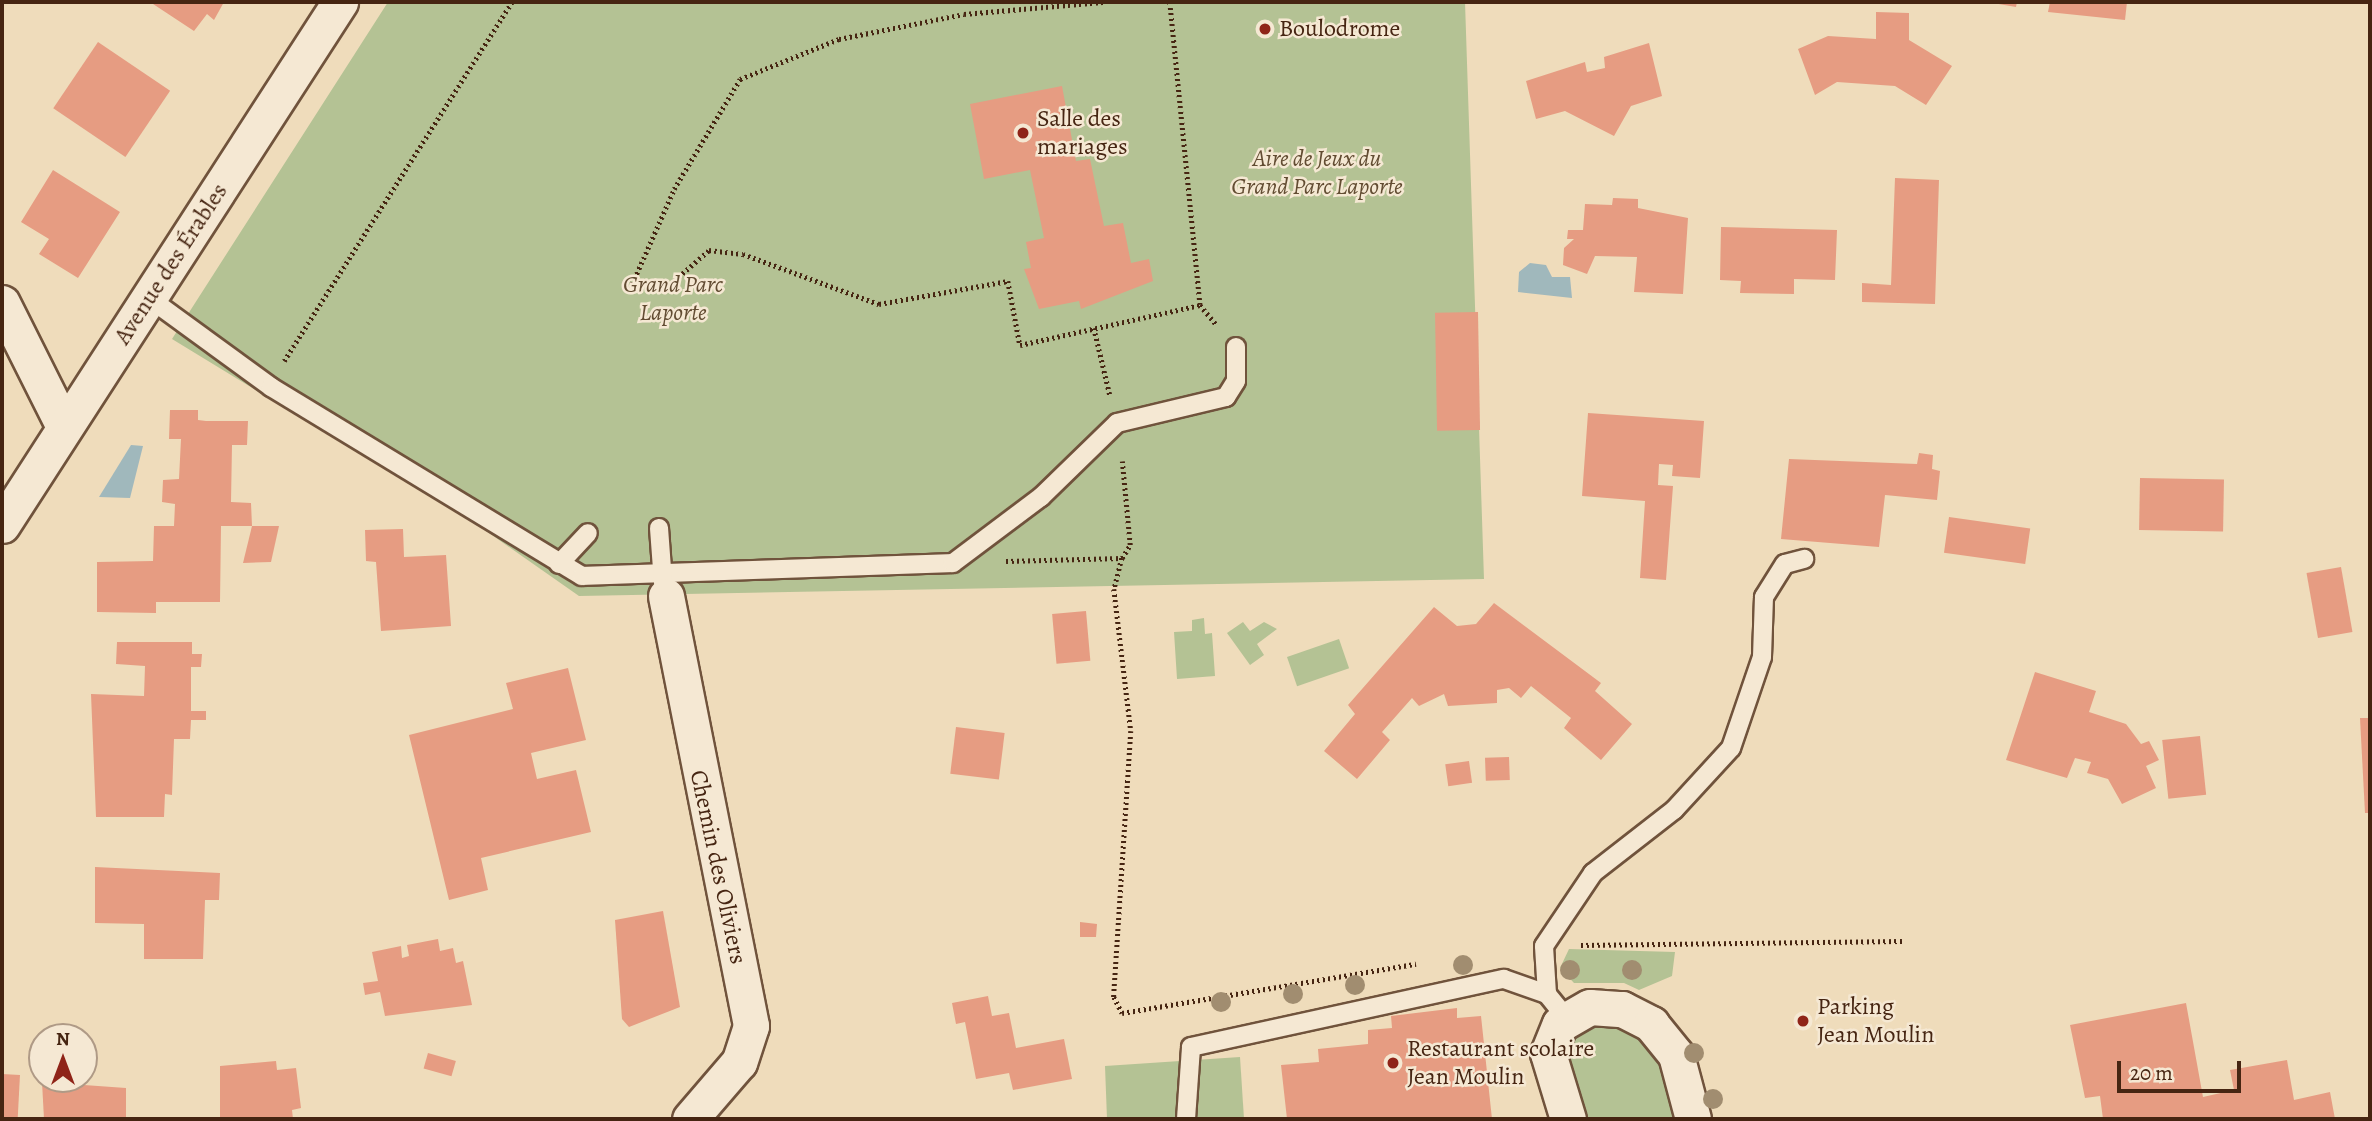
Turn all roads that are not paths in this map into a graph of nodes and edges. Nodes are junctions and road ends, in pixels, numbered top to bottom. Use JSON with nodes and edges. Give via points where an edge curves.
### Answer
{"nodes":[{"id":1,"x":340,"y":2,"type":"edge"},
{"id":2,"x":149,"y":298,"type":"junction"},
{"id":3,"x":2,"y":303,"type":"edge"},
{"id":4,"x":1236,"y":347,"type":"road end"},
{"id":5,"x":64,"y":427,"type":"junction"},
{"id":6,"x":2,"y":525,"type":"edge"},
{"id":7,"x":659,"y":528,"type":"dead end"},
{"id":8,"x":588,"y":533,"type":"dead end"},
{"id":9,"x":1804,"y":559,"type":"dead end"},
{"id":10,"x":559,"y":564,"type":"junction"},
{"id":11,"x":664,"y":585,"type":"junction"},
{"id":12,"x":1558,"y":1007,"type":"junction"},
{"id":13,"x":690,"y":1119,"type":"edge"},
{"id":14,"x":1186,"y":1119,"type":"edge"},
{"id":15,"x":1568,"y":1119,"type":"edge"},
{"id":16,"x":1693,"y":1119,"type":"edge"}],
"edges":[{"from":1,"to":2,"type":"street","name":"Avenue des Érables"},
{"from":2,"to":5,"type":"street","name":"Avenue des Érables"},
{"from":2,"to":10,"type":"lane","via":[[271,387]]},
{"from":3,"to":5,"type":"street"},
{"from":4,"to":11,"type":"lane","via":[[1236,382],[1226,397],[1111,427],[1041,497],[953,563]]},
{"from":5,"to":6,"type":"street","name":"Avenue des Érables"},
{"from":7,"to":11,"type":"lane"},
{"from":8,"to":10,"type":"lane"},
{"from":9,"to":12,"type":"lane","via":[[1785,564],[1764,597],[1762,657],[1731,748],[1674,810],[1593,873],[1544,946]]},
{"from":10,"to":11,"type":"lane","via":[[582,576]]},
{"from":11,"to":13,"type":"street","name":"Chemin des Oliviers","via":[[751,1026],[739,1062]]},
{"from":12,"to":14,"type":"lane","via":[[1504,979],[1191,1047]]},
{"from":12,"to":15,"type":"street","via":[[1548,1053]]},
{"from":12,"to":16,"type":"street","via":[[1622,1009],[1651,1024],[1676,1055]]}]}
